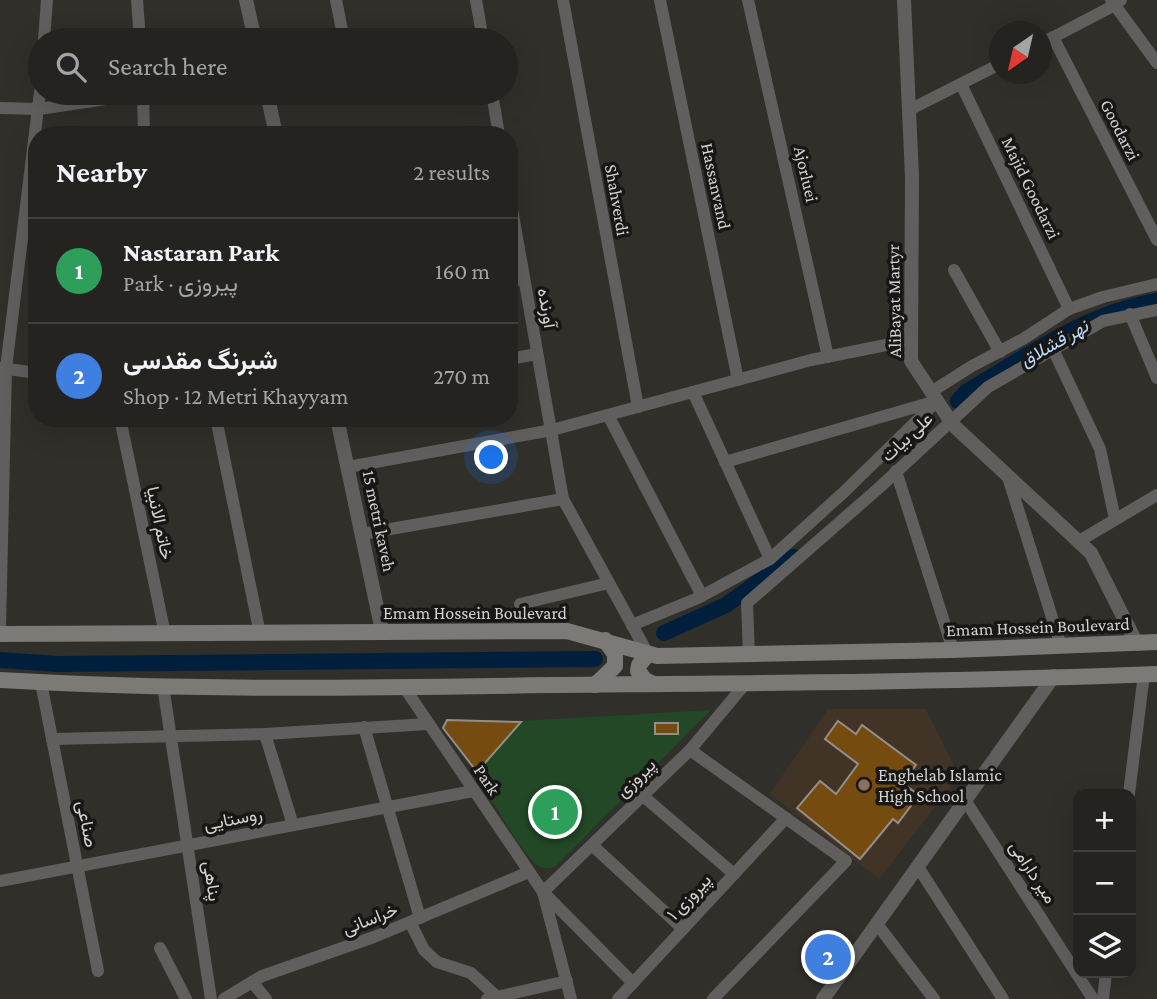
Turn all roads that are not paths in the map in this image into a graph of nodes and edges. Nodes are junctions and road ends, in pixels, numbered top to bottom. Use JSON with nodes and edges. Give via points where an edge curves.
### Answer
{"nodes":[{"id":1,"x":47,"y":0,"type":"edge"},
{"id":2,"x":137,"y":0,"type":"edge"},
{"id":3,"x":246,"y":0,"type":"edge"},
{"id":4,"x":337,"y":0,"type":"edge"},
{"id":5,"x":476,"y":0,"type":"edge"},
{"id":6,"x":563,"y":0,"type":"edge"},
{"id":7,"x":660,"y":0,"type":"edge"},
{"id":8,"x":748,"y":0,"type":"edge"},
{"id":9,"x":904,"y":0,"type":"edge"},
{"id":10,"x":1116,"y":2,"type":"edge"},
{"id":11,"x":45,"y":28,"type":"edge"},
{"id":12,"x":138,"y":28,"type":"edge"},
{"id":13,"x":252,"y":28,"type":"edge"},
{"id":14,"x":342,"y":28,"type":"edge"},
{"id":15,"x":479,"y":28,"type":"edge"},
{"id":16,"x":1052,"y":37,"type":"edge"},
{"id":17,"x":1052,"y":49,"type":"edge"},
{"id":18,"x":1157,"y":63,"type":"edge"},
{"id":19,"x":989,"y":69,"type":"edge"},
{"id":20,"x":961,"y":83,"type":"junction"},
{"id":21,"x":39,"y":105,"type":"edge"},
{"id":22,"x":65,"y":105,"type":"edge"},
{"id":23,"x":144,"y":105,"type":"edge"},
{"id":24,"x":270,"y":105,"type":"edge"},
{"id":25,"x":494,"y":105,"type":"edge"},
{"id":26,"x":0,"y":108,"type":"edge"},
{"id":27,"x":39,"y":109,"type":"junction"},
{"id":28,"x":909,"y":110,"type":"junction"},
{"id":29,"x":38,"y":126,"type":"edge"},
{"id":30,"x":144,"y":126,"type":"edge"},
{"id":31,"x":274,"y":126,"type":"edge"},
{"id":32,"x":498,"y":126,"type":"edge"},
{"id":33,"x":28,"y":239,"type":"edge"},
{"id":34,"x":1157,"y":240,"type":"edge"},
{"id":35,"x":518,"y":246,"type":"edge"},
{"id":36,"x":954,"y":270,"type":"dead end"},
{"id":37,"x":524,"y":278,"type":"junction"},
{"id":38,"x":518,"y":280,"type":"edge"},
{"id":39,"x":1157,"y":284,"type":"edge"},
{"id":40,"x":1069,"y":309,"type":"junction"},
{"id":41,"x":1157,"y":310,"type":"edge"},
{"id":42,"x":1130,"y":314,"type":"junction"},
{"id":43,"x":911,"y":340,"type":"junction"},
{"id":44,"x":1052,"y":349,"type":"junction"},
{"id":45,"x":1000,"y":352,"type":"junction"},
{"id":46,"x":537,"y":354,"type":"junction"},
{"id":47,"x":518,"y":357,"type":"edge"},
{"id":48,"x":828,"y":357,"type":"junction"},
{"id":49,"x":3,"y":368,"type":"edge"},
{"id":50,"x":28,"y":372,"type":"edge"},
{"id":51,"x":1157,"y":378,"type":"edge"},
{"id":52,"x":738,"y":380,"type":"junction"},
{"id":53,"x":693,"y":392,"type":"junction"},
{"id":54,"x":934,"y":396,"type":"junction"},
{"id":55,"x":638,"y":407,"type":"junction"},
{"id":56,"x":608,"y":415,"type":"junction"},
{"id":57,"x":950,"y":421,"type":"junction"},
{"id":58,"x":122,"y":427,"type":"edge"},
{"id":59,"x":218,"y":427,"type":"edge"},
{"id":60,"x":339,"y":427,"type":"edge"},
{"id":61,"x":552,"y":430,"type":"junction"},
{"id":62,"x":725,"y":462,"type":"junction"},
{"id":63,"x":348,"y":467,"type":"junction"},
{"id":64,"x":896,"y":471,"type":"junction"},
{"id":65,"x":1007,"y":474,"type":"junction"},
{"id":66,"x":1157,"y":495,"type":"edge"},
{"id":67,"x":563,"y":499,"type":"junction"},
{"id":68,"x":1115,"y":519,"type":"junction"},
{"id":69,"x":362,"y":534,"type":"junction"},
{"id":70,"x":1079,"y":541,"type":"junction"},
{"id":71,"x":770,"y":559,"type":"junction"},
{"id":72,"x":609,"y":583,"type":"junction"},
{"id":73,"x":702,"y":596,"type":"junction"},
{"id":74,"x":520,"y":604,"type":"dead end"},
{"id":75,"x":632,"y":625,"type":"junction"},
{"id":76,"x":0,"y":628,"type":"edge"},
{"id":77,"x":382,"y":631,"type":"junction"},
{"id":78,"x":0,"y":634,"type":"edge"},
{"id":79,"x":165,"y":634,"type":"junction"},
{"id":80,"x":260,"y":634,"type":"junction"},
{"id":81,"x":605,"y":640,"type":"junction"},
{"id":82,"x":1157,"y":642,"type":"edge"},
{"id":83,"x":1137,"y":644,"type":"junction"},
{"id":84,"x":1061,"y":646,"type":"junction"},
{"id":85,"x":953,"y":650,"type":"junction"},
{"id":86,"x":648,"y":654,"type":"junction"},
{"id":87,"x":749,"y":654,"type":"junction"},
{"id":88,"x":1150,"y":674,"type":"edge"},
{"id":89,"x":1054,"y":676,"type":"junction"},
{"id":90,"x":0,"y":680,"type":"edge"},
{"id":91,"x":41,"y":683,"type":"junction"},
{"id":92,"x":746,"y":683,"type":"junction"},
{"id":93,"x":654,"y":684,"type":"junction"},
{"id":94,"x":595,"y":685,"type":"junction"},
{"id":95,"x":163,"y":686,"type":"junction"},
{"id":96,"x":404,"y":687,"type":"junction"},
{"id":97,"x":428,"y":724,"type":"junction"},
{"id":98,"x":364,"y":727,"type":"junction"},
{"id":99,"x":265,"y":734,"type":"junction"},
{"id":100,"x":171,"y":736,"type":"junction"},
{"id":101,"x":52,"y":739,"type":"junction"},
{"id":102,"x":690,"y":750,"type":"junction"},
{"id":103,"x":1130,"y":789,"type":"edge"},
{"id":104,"x":473,"y":791,"type":"junction"},
{"id":105,"x":643,"y":796,"type":"junction"},
{"id":106,"x":965,"y":800,"type":"junction"},
{"id":107,"x":388,"y":807,"type":"junction"},
{"id":108,"x":786,"y":818,"type":"junction"},
{"id":109,"x":293,"y":825,"type":"junction"},
{"id":110,"x":188,"y":845,"type":"junction"},
{"id":111,"x":592,"y":845,"type":"junction"},
{"id":112,"x":77,"y":866,"type":"junction"},
{"id":113,"x":918,"y":867,"type":"junction"},
{"id":114,"x":529,"y":872,"type":"junction"},
{"id":115,"x":734,"y":874,"type":"junction"},
{"id":116,"x":0,"y":881,"type":"edge"},
{"id":117,"x":543,"y":892,"type":"junction"},
{"id":118,"x":415,"y":920,"type":"junction"},
{"id":119,"x":877,"y":924,"type":"junction"},
{"id":120,"x":683,"y":929,"type":"junction"},
{"id":121,"x":160,"y":948,"type":"dead end"},
{"id":122,"x":98,"y":971,"type":"dead end"},
{"id":123,"x":1105,"y":978,"type":"edge"},
{"id":124,"x":567,"y":981,"type":"junction"},
{"id":125,"x":252,"y":982,"type":"junction"},
{"id":126,"x":633,"y":983,"type":"junction"},
{"id":127,"x":492,"y":998,"type":"edge"},
{"id":128,"x":186,"y":999,"type":"edge"},
{"id":129,"x":211,"y":999,"type":"edge"},
{"id":130,"x":225,"y":999,"type":"edge"},
{"id":131,"x":266,"y":999,"type":"edge"},
{"id":132,"x":571,"y":999,"type":"edge"},
{"id":133,"x":618,"y":999,"type":"edge"},
{"id":134,"x":713,"y":999,"type":"edge"},
{"id":135,"x":823,"y":999,"type":"edge"},
{"id":136,"x":934,"y":999,"type":"edge"},
{"id":137,"x":1003,"y":999,"type":"edge"},
{"id":138,"x":1093,"y":999,"type":"edge"},
{"id":139,"x":1103,"y":999,"type":"edge"}],
"edges":[{"from":1,"to":11,"type":"street"},
{"from":2,"to":12,"type":"street"},
{"from":3,"to":13,"type":"street"},
{"from":4,"to":14,"type":"street"},
{"from":5,"to":15,"type":"street"},
{"from":6,"to":55,"type":"street","name":"Shahverdi"},
{"from":7,"to":52,"type":"street","name":"Hassanvand"},
{"from":8,"to":48,"type":"street","name":"Ajorluei"},
{"from":9,"to":28,"type":"street","name":"AliBayat Martyr"},
{"from":10,"to":16,"type":"street"},
{"from":10,"to":18,"type":"street"},
{"from":17,"to":34,"type":"street","name":"Goodarzi"},
{"from":19,"to":20,"type":"street"},
{"from":20,"to":28,"type":"street"},
{"from":20,"to":40,"type":"street","name":"Majid Goodarzi"},
{"from":21,"to":27,"type":"street"},
{"from":22,"to":27,"type":"street"},
{"from":23,"to":30,"type":"street"},
{"from":24,"to":31,"type":"street"},
{"from":25,"to":32,"type":"street"},
{"from":26,"to":27,"type":"street"},
{"from":27,"to":29,"type":"street"},
{"from":28,"to":43,"type":"street","name":"AliBayat Martyr"},
{"from":33,"to":49,"type":"street"},
{"from":35,"to":37,"type":"street","name":"آورنده"},
{"from":36,"to":45,"type":"street"},
{"from":37,"to":38,"type":"street"},
{"from":37,"to":46,"type":"street","name":"آورنده"},
{"from":39,"to":40,"type":"street"},
{"from":40,"to":45,"type":"street"},
{"from":41,"to":42,"type":"street","name":"علی بیات"},
{"from":42,"to":44,"type":"street","name":"علی بیات","via":[[1103,321]]},
{"from":42,"to":51,"type":"street"},
{"from":43,"to":48,"type":"street"},
{"from":43,"to":54,"type":"street","name":"AliBayat Martyr","via":[[911,361]]},
{"from":44,"to":57,"type":"street","name":"علی بیات","via":[[988,387]]},
{"from":44,"to":68,"type":"street","via":[[1100,449]]},
{"from":45,"to":54,"type":"street"},
{"from":46,"to":47,"type":"street"},
{"from":46,"to":61,"type":"street","name":"آورنده"},
{"from":48,"to":52,"type":"street"},
{"from":49,"to":50,"type":"street"},
{"from":49,"to":76,"type":"street"},
{"from":52,"to":53,"type":"street"},
{"from":53,"to":55,"type":"street"},
{"from":53,"to":62,"type":"street"},
{"from":54,"to":57,"type":"street","name":"AliBayat Martyr"},
{"from":54,"to":62,"type":"street"},
{"from":54,"to":71,"type":"street","name":"علی بیات","via":[[844,492]]},
{"from":55,"to":56,"type":"street"},
{"from":56,"to":61,"type":"street"},
{"from":56,"to":73,"type":"street"},
{"from":57,"to":64,"type":"street","name":"علی بیات"},
{"from":57,"to":65,"type":"street","name":"AliBayat Martyr"},
{"from":58,"to":79,"type":"street","name":"خاتم الانبیا"},
{"from":59,"to":80,"type":"street"},
{"from":60,"to":63,"type":"street","name":"15 metri kaveh"},
{"from":61,"to":63,"type":"street"},
{"from":61,"to":67,"type":"street","name":"آورنده"},
{"from":62,"to":71,"type":"street"},
{"from":63,"to":69,"type":"street","name":"15 metri kaveh"},
{"from":64,"to":85,"type":"street"},
{"from":64,"to":87,"type":"street","name":"علی بیات","via":[[747,603]]},
{"from":65,"to":70,"type":"street","name":"AliBayat Martyr"},
{"from":65,"to":84,"type":"street"},
{"from":66,"to":68,"type":"street"},
{"from":67,"to":69,"type":"street"},
{"from":67,"to":72,"type":"street","name":"آورنده"},
{"from":68,"to":70,"type":"street"},
{"from":69,"to":77,"type":"street","name":"15 metri kaveh"},
{"from":70,"to":83,"type":"street","name":"AliBayat Martyr","via":[[1091,553]]},
{"from":71,"to":73,"type":"street","name":"علی بیات"},
{"from":72,"to":74,"type":"street"},
{"from":72,"to":75,"type":"street","name":"آورنده"},
{"from":73,"to":75,"type":"street","name":"علی بیات"},
{"from":75,"to":86,"type":"street","name":"آورنده"},
{"from":77,"to":80,"type":"main road","name":"Emam Hossein Boulevard"},
{"from":77,"to":81,"type":"main road","name":"Emam Hossein Boulevard","via":[[567,631]]},
{"from":78,"to":79,"type":"main road","name":"Emam Hossein Boulevard"},
{"from":79,"to":80,"type":"main road","name":"Emam Hossein Boulevard"},
{"from":81,"to":86,"type":"main road","name":"Emam Hossein Boulevard"},
{"from":81,"to":94,"type":"main road","via":[[615,654],[615,666]]},
{"from":82,"to":83,"type":"main road","name":"Emam Hossein Boulevard"},
{"from":83,"to":84,"type":"main road","name":"Emam Hossein Boulevard"},
{"from":84,"to":85,"type":"main road","name":"Emam Hossein Boulevard"},
{"from":85,"to":87,"type":"main road","name":"Emam Hossein Boulevard"},
{"from":86,"to":87,"type":"main road","name":"Emam Hossein Boulevard"},
{"from":86,"to":93,"type":"main road","via":[[638,671]]},
{"from":88,"to":89,"type":"main road"},
{"from":88,"to":103,"type":"street"},
{"from":89,"to":92,"type":"main road"},
{"from":89,"to":106,"type":"street"},
{"from":90,"to":91,"type":"main road"},
{"from":91,"to":95,"type":"main road"},
{"from":91,"to":101,"type":"street","name":"صناعی"},
{"from":92,"to":93,"type":"main road"},
{"from":92,"to":102,"type":"street","name":"پیروزی"},
{"from":93,"to":94,"type":"main road"},
{"from":94,"to":96,"type":"main road"},
{"from":95,"to":96,"type":"main road"},
{"from":95,"to":100,"type":"street","name":"پناهی"},
{"from":96,"to":97,"type":"street","name":"Park"},
{"from":97,"to":98,"type":"street"},
{"from":97,"to":104,"type":"street","name":"Park"},
{"from":98,"to":99,"type":"street"},
{"from":98,"to":107,"type":"street"},
{"from":99,"to":100,"type":"street"},
{"from":99,"to":109,"type":"street"},
{"from":100,"to":101,"type":"street"},
{"from":100,"to":110,"type":"street","name":"پناهی"},
{"from":101,"to":112,"type":"street","name":"صناعی"},
{"from":102,"to":105,"type":"street","name":"پیروزی"},
{"from":102,"to":108,"type":"street"},
{"from":104,"to":107,"type":"street","name":"روستایی"},
{"from":104,"to":114,"type":"street","name":"Park"},
{"from":105,"to":111,"type":"street","name":"پیروزی"},
{"from":105,"to":115,"type":"street"},
{"from":106,"to":113,"type":"street"},
{"from":106,"to":138,"type":"street","name":"میر دارامی"},
{"from":107,"to":109,"type":"street","name":"روستایی"},
{"from":107,"to":118,"type":"street"},
{"from":108,"to":115,"type":"street","name":"پیروزی ۱"},
{"from":108,"to":134,"type":"street","via":[[846,861]]},
{"from":109,"to":110,"type":"street","name":"روستایی"},
{"from":110,"to":112,"type":"street","name":"روستایی"},
{"from":110,"to":129,"type":"street","name":"پناهی"},
{"from":111,"to":117,"type":"street","name":"پیروزی"},
{"from":111,"to":120,"type":"street"},
{"from":112,"to":116,"type":"street","name":"روستایی"},
{"from":112,"to":122,"type":"street","name":"صناعی"},
{"from":113,"to":119,"type":"street"},
{"from":113,"to":137,"type":"street"},
{"from":114,"to":117,"type":"street","name":"Park"},
{"from":114,"to":118,"type":"street","name":"خراسانی"},
{"from":115,"to":120,"type":"street","name":"پیروزی ۱"},
{"from":117,"to":124,"type":"street"},
{"from":117,"to":126,"type":"street"},
{"from":118,"to":125,"type":"street","name":"خراسانی"},
{"from":118,"to":127,"type":"street","via":[[424,950],[437,962],[471,973]]},
{"from":119,"to":135,"type":"street"},
{"from":119,"to":136,"type":"street"},
{"from":120,"to":126,"type":"street","name":"پیروزی ۱"},
{"from":121,"to":128,"type":"street"},
{"from":123,"to":139,"type":"street"},
{"from":124,"to":127,"type":"street"},
{"from":124,"to":132,"type":"street"},
{"from":125,"to":130,"type":"street","name":"خراسانی"},
{"from":125,"to":131,"type":"street"},
{"from":126,"to":133,"type":"street","name":"پیروزی ۱"}]}
